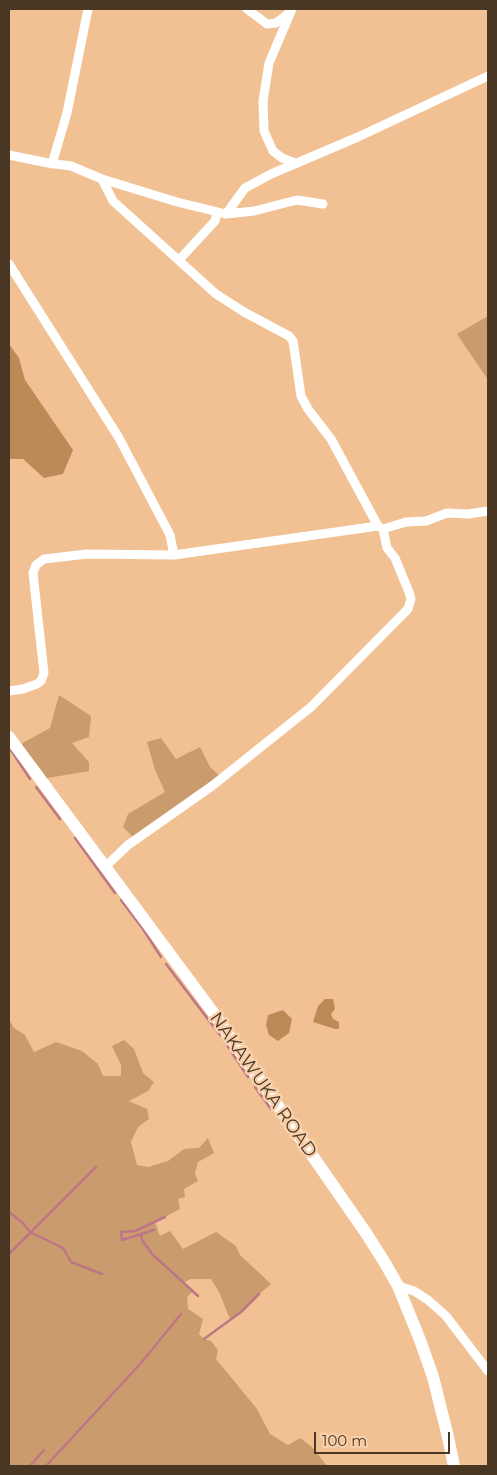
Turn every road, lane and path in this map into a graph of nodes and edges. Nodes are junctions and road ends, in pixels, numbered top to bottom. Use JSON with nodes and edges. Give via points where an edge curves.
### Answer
{"nodes":[{"id":1,"x":88,"y":9,"type":"edge"},
{"id":2,"x":247,"y":9,"type":"edge"},
{"id":3,"x":292,"y":10,"type":"edge"},
{"id":4,"x":488,"y":76,"type":"edge"},
{"id":5,"x":9,"y":155,"type":"edge"},
{"id":6,"x":278,"y":155,"type":"junction"},
{"id":7,"x":295,"y":163,"type":"junction"},
{"id":8,"x":52,"y":164,"type":"junction"},
{"id":9,"x":275,"y":172,"type":"junction"},
{"id":10,"x":102,"y":180,"type":"junction"},
{"id":11,"x":323,"y":204,"type":"dead end"},
{"id":12,"x":221,"y":212,"type":"junction"},
{"id":13,"x":179,"y":260,"type":"junction"},
{"id":14,"x":9,"y":264,"type":"edge"},
{"id":15,"x":488,"y":511,"type":"edge"},
{"id":16,"x":381,"y":528,"type":"junction"},
{"id":17,"x":174,"y":555,"type":"junction"},
{"id":18,"x":9,"y":690,"type":"edge"},
{"id":19,"x":9,"y":737,"type":"edge"},
{"id":20,"x":105,"y":867,"type":"junction"},
{"id":21,"x":398,"y":1286,"type":"junction"},
{"id":22,"x":488,"y":1371,"type":"edge"},
{"id":23,"x":454,"y":1466,"type":"edge"}],
"edges":[{"from":1,"to":8,"type":"street","via":[[67,113]]},
{"from":2,"to":3,"type":"street","via":[[267,24],[276,23]]},
{"from":3,"to":6,"type":"street","via":[[268,63],[263,101],[264,131]]},
{"from":4,"to":7,"type":"street"},
{"from":5,"to":8,"type":"street"},
{"from":6,"to":7,"type":"street"},
{"from":6,"to":9,"type":"street"},
{"from":7,"to":9,"type":"street"},
{"from":8,"to":10,"type":"street","via":[[71,166]]},
{"from":9,"to":12,"type":"street","via":[[245,188]]},
{"from":10,"to":12,"type":"street"},
{"from":10,"to":13,"type":"street","via":[[113,200]]},
{"from":11,"to":12,"type":"street","via":[[297,200],[254,211]]},
{"from":12,"to":13,"type":"street"},
{"from":13,"to":16,"type":"street","via":[[216,294],[293,341],[301,396],[331,439]]},
{"from":14,"to":17,"type":"street","via":[[118,438],[170,535]]},
{"from":15,"to":16,"type":"street","via":[[447,514]]},
{"from":16,"to":17,"type":"street"},
{"from":16,"to":20,"type":"street","via":[[387,548],[395,558],[409,592],[408,609],[311,707],[212,786],[128,845]]},
{"from":17,"to":18,"type":"street","via":[[87,554],[44,559],[32,574],[43,678],[22,689]]},
{"from":19,"to":20,"type":"main road","name":"NAKAWUKA ROAD"},
{"from":20,"to":21,"type":"main road","name":"NAKAWUKA ROAD","via":[[219,1021],[366,1233]]},
{"from":21,"to":22,"type":"street","via":[[414,1291],[446,1316]]},
{"from":21,"to":23,"type":"main road","name":"NAKAWUKA ROAD","via":[[433,1377]]}]}
